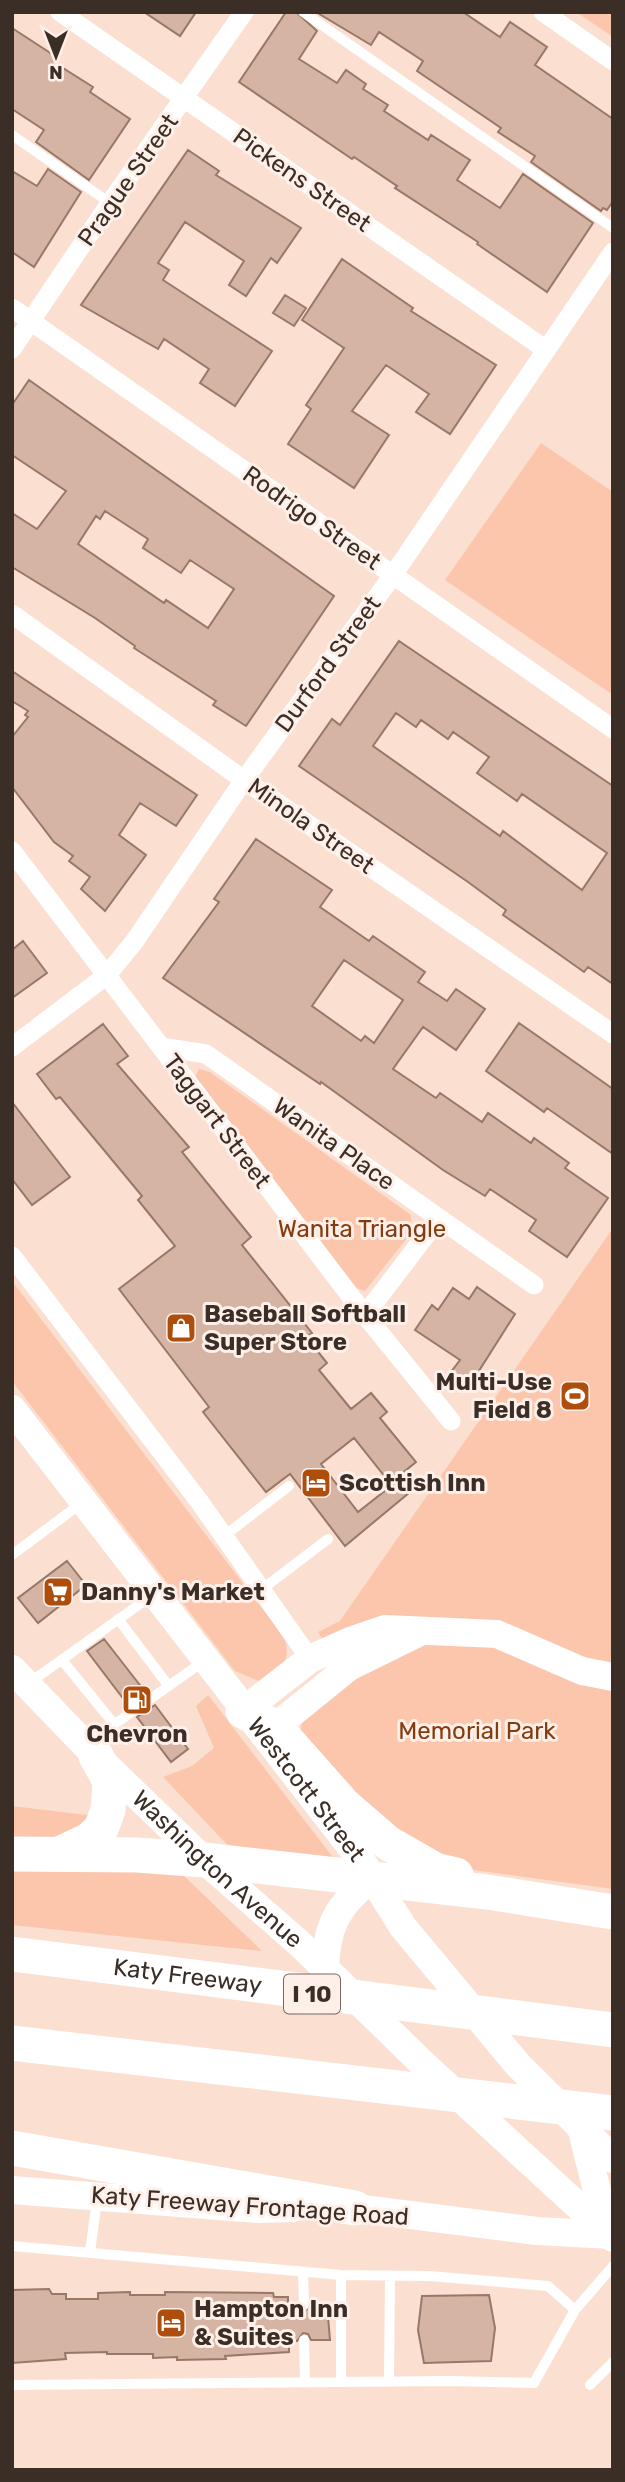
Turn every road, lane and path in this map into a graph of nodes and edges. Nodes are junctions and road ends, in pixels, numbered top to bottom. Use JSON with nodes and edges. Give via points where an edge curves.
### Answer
{"nodes":[{"id":1,"x":60,"y":12,"type":"edge"},
{"id":2,"x":244,"y":12,"type":"edge"},
{"id":3,"x":303,"y":12,"type":"edge"},
{"id":4,"x":543,"y":12,"type":"edge"},
{"id":5,"x":613,"y":61,"type":"edge"},
{"id":6,"x":185,"y":99,"type":"junction"},
{"id":7,"x":12,"y":135,"type":"edge"},
{"id":8,"x":110,"y":203,"type":"junction"},
{"id":9,"x":613,"y":228,"type":"edge"},
{"id":10,"x":613,"y":252,"type":"edge"},
{"id":11,"x":12,"y":308,"type":"edge"},
{"id":12,"x":31,"y":321,"type":"junction"},
{"id":13,"x":12,"y":349,"type":"edge"},
{"id":14,"x":545,"y":349,"type":"junction"},
{"id":15,"x":393,"y":575,"type":"junction"},
{"id":16,"x":12,"y":614,"type":"edge"},
{"id":17,"x":613,"y":729,"type":"edge"},
{"id":18,"x":244,"y":780,"type":"junction"},
{"id":19,"x":12,"y":851,"type":"edge"},
{"id":20,"x":107,"y":975,"type":"junction"},
{"id":21,"x":613,"y":1034,"type":"edge"},
{"id":22,"x":12,"y":1046,"type":"edge"},
{"id":23,"x":161,"y":1046,"type":"junction"},
{"id":24,"x":439,"y":1218,"type":"junction"},
{"id":25,"x":12,"y":1256,"type":"edge"},
{"id":26,"x":534,"y":1285,"type":"dead end"},
{"id":27,"x":365,"y":1315,"type":"junction"},
{"id":28,"x":12,"y":1409,"type":"edge"},
{"id":29,"x":451,"y":1421,"type":"dead end"},
{"id":30,"x":289,"y":1486,"type":"dead end"},
{"id":31,"x":83,"y":1501,"type":"junction"},
{"id":32,"x":224,"y":1535,"type":"junction"},
{"id":33,"x":328,"y":1539,"type":"dead end"},
{"id":34,"x":12,"y":1555,"type":"edge"},
{"id":35,"x":261,"y":1590,"type":"junction"},
{"id":36,"x":154,"y":1594,"type":"junction"},
{"id":37,"x":118,"y":1619,"type":"junction"},
{"id":38,"x":420,"y":1632,"type":"junction"},
{"id":39,"x":310,"y":1659,"type":"junction"},
{"id":40,"x":62,"y":1660,"type":"junction"},
{"id":41,"x":205,"y":1661,"type":"junction"},
{"id":42,"x":20,"y":1677,"type":"edge"},
{"id":43,"x":613,"y":1677,"type":"edge"},
{"id":44,"x":168,"y":1685,"type":"junction"},
{"id":45,"x":243,"y":1711,"type":"junction"},
{"id":46,"x":114,"y":1724,"type":"junction"},
{"id":47,"x":275,"y":1727,"type":"junction"},
{"id":48,"x":91,"y":1750,"type":"junction"},
{"id":49,"x":61,"y":1853,"type":"junction"},
{"id":50,"x":12,"y":1854,"type":"edge"},
{"id":51,"x":204,"y":1860,"type":"junction"},
{"id":52,"x":370,"y":1880,"type":"junction"},
{"id":53,"x":487,"y":1892,"type":"junction"},
{"id":54,"x":613,"y":1912,"type":"edge"},
{"id":55,"x":317,"y":1953,"type":"junction"},
{"id":56,"x":12,"y":1954,"type":"edge"},
{"id":57,"x":613,"y":2030,"type":"edge"},
{"id":58,"x":12,"y":2043,"type":"edge"},
{"id":59,"x":613,"y":2113,"type":"edge"},
{"id":60,"x":582,"y":2131,"type":"junction"},
{"id":61,"x":12,"y":2148,"type":"edge"},
{"id":62,"x":611,"y":2158,"type":"edge"},
{"id":63,"x":12,"y":2190,"type":"edge"},
{"id":64,"x":98,"y":2196,"type":"junction"},
{"id":65,"x":355,"y":2207,"type":"junction"},
{"id":66,"x":611,"y":2236,"type":"edge"},
{"id":67,"x":12,"y":2246,"type":"edge"},
{"id":68,"x":90,"y":2252,"type":"junction"},
{"id":69,"x":613,"y":2266,"type":"edge"},
{"id":70,"x":303,"y":2272,"type":"junction"},
{"id":71,"x":341,"y":2275,"type":"junction"},
{"id":72,"x":390,"y":2277,"type":"junction"},
{"id":73,"x":304,"y":2305,"type":"dead end"},
{"id":74,"x":575,"y":2310,"type":"junction"},
{"id":75,"x":304,"y":2340,"type":"dead end"},
{"id":76,"x":613,"y":2362,"type":"edge"},
{"id":77,"x":389,"y":2381,"type":"junction"},
{"id":78,"x":305,"y":2382,"type":"junction"},
{"id":79,"x":341,"y":2382,"type":"junction"},
{"id":80,"x":12,"y":2385,"type":"edge"},
{"id":81,"x":590,"y":2385,"type":"dead end"}],
"edges":[{"from":1,"to":6,"type":"street","name":"Pickens Street"},
{"from":2,"to":6,"type":"street","name":"Prague Street"},
{"from":3,"to":9,"type":"lane"},
{"from":4,"to":5,"type":"street"},
{"from":6,"to":8,"type":"street","name":"Prague Street"},
{"from":6,"to":14,"type":"street","name":"Pickens Street"},
{"from":7,"to":8,"type":"lane"},
{"from":8,"to":12,"type":"street","name":"Prague Street"},
{"from":10,"to":14,"type":"street","name":"Durford Street"},
{"from":11,"to":12,"type":"street","name":"Rodrigo Street"},
{"from":12,"to":13,"type":"street","name":"Prague Street"},
{"from":12,"to":15,"type":"street","name":"Rodrigo Street"},
{"from":14,"to":15,"type":"street","name":"Durford Street"},
{"from":15,"to":17,"type":"street","name":"Rodrigo Street"},
{"from":15,"to":18,"type":"street","name":"Durford Street"},
{"from":16,"to":18,"type":"street","name":"Minola Street"},
{"from":18,"to":20,"type":"street","name":"Durford Street"},
{"from":18,"to":21,"type":"street","name":"Minola Street"},
{"from":19,"to":20,"type":"street","name":"Taggart Street"},
{"from":20,"to":22,"type":"street","name":"Durford Street"},
{"from":20,"to":23,"type":"street","name":"Taggart Street"},
{"from":23,"to":24,"type":"street","name":"Wanita Place","via":[[206,1054]]},
{"from":23,"to":27,"type":"street","name":"Taggart Street"},
{"from":24,"to":26,"type":"street","name":"Wanita Place"},
{"from":24,"to":27,"type":"street"},
{"from":25,"to":32,"type":"street"},
{"from":27,"to":29,"type":"street","name":"Taggart Street"},
{"from":28,"to":31,"type":"main road","name":"Westcott Street"},
{"from":30,"to":32,"type":"lane"},
{"from":31,"to":34,"type":"lane"},
{"from":31,"to":36,"type":"main road","name":"Westcott Street"},
{"from":32,"to":35,"type":"street"},
{"from":33,"to":35,"type":"lane"},
{"from":35,"to":39,"type":"street"},
{"from":36,"to":37,"type":"lane"},
{"from":36,"to":41,"type":"main road","name":"Westcott Street"},
{"from":37,"to":40,"type":"lane"},
{"from":37,"to":44,"type":"lane"},
{"from":38,"to":39,"type":"main road","via":[[385,1629]]},
{"from":38,"to":43,"type":"main road","via":[[497,1634],[582,1671]]},
{"from":38,"to":47,"type":"main road","via":[[349,1667]]},
{"from":39,"to":45,"type":"main road"},
{"from":40,"to":42,"type":"lane"},
{"from":40,"to":46,"type":"lane"},
{"from":41,"to":44,"type":"lane"},
{"from":41,"to":45,"type":"main road","name":"Westcott Street"},
{"from":42,"to":48,"type":"main road","name":"Washington Avenue"},
{"from":44,"to":46,"type":"lane"},
{"from":45,"to":47,"type":"highway"},
{"from":45,"to":52,"type":"main road","name":"Westcott Street","via":[[360,1860]]},
{"from":46,"to":48,"type":"lane"},
{"from":47,"to":53,"type":"highway","via":[[344,1805],[388,1843]]},
{"from":48,"to":49,"type":"highway","via":[[110,1781],[108,1810],[89,1840]]},
{"from":48,"to":51,"type":"main road","name":"Washington Avenue"},
{"from":49,"to":50,"type":"highway"},
{"from":49,"to":51,"type":"highway"},
{"from":51,"to":52,"type":"highway"},
{"from":51,"to":55,"type":"main road","name":"Washington Avenue"},
{"from":52,"to":53,"type":"highway"},
{"from":52,"to":55,"type":"main road","via":[[350,1895]]},
{"from":52,"to":60,"type":"main road","name":"Westcott Street","via":[[403,1927],[518,2065]]},
{"from":53,"to":54,"type":"highway"},
{"from":55,"to":66,"type":"main road","name":"Washington Avenue"},
{"from":56,"to":57,"type":"highway","name":"Katy Freeway","number":"I 10"},
{"from":58,"to":59,"type":"highway"},
{"from":60,"to":62,"type":"main road","name":"Westcott Street"},
{"from":60,"to":66,"type":"main road"},
{"from":61,"to":65,"type":"highway"},
{"from":63,"to":64,"type":"main road","name":"Katy Freeway Frontage Road"},
{"from":64,"to":65,"type":"main road","name":"Katy Freeway Frontage Road","via":[[258,2208]]},
{"from":64,"to":68,"type":"lane"},
{"from":65,"to":66,"type":"main road","name":"Katy Freeway Frontage Road"},
{"from":67,"to":68,"type":"lane"},
{"from":68,"to":70,"type":"lane"},
{"from":69,"to":74,"type":"lane"},
{"from":70,"to":71,"type":"lane"},
{"from":70,"to":73,"type":"lane"},
{"from":71,"to":72,"type":"lane"},
{"from":71,"to":79,"type":"lane"},
{"from":72,"to":74,"type":"lane","via":[[548,2287]]},
{"from":72,"to":77,"type":"lane"},
{"from":74,"to":77,"type":"lane","via":[[534,2383]]},
{"from":75,"to":78,"type":"lane"},
{"from":76,"to":81,"type":"lane"},
{"from":77,"to":79,"type":"lane"},
{"from":78,"to":79,"type":"lane"},
{"from":78,"to":80,"type":"lane"}]}
